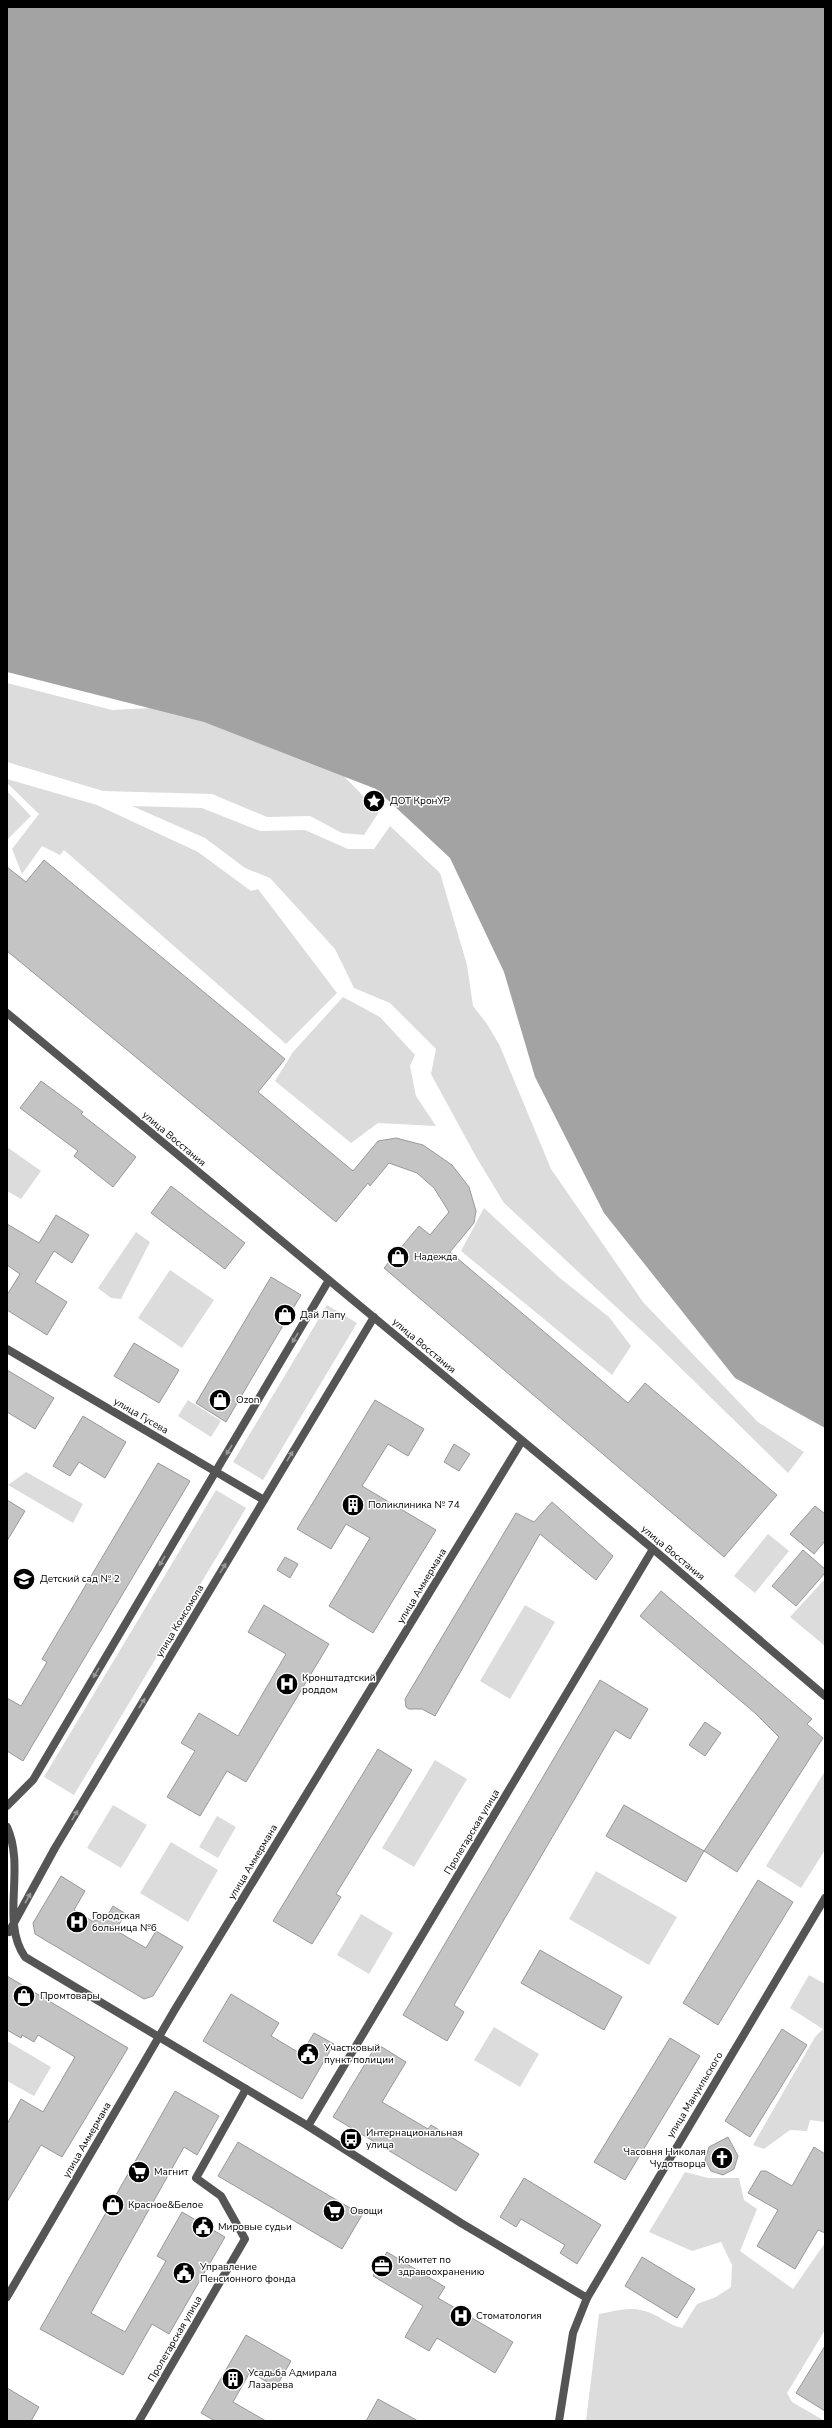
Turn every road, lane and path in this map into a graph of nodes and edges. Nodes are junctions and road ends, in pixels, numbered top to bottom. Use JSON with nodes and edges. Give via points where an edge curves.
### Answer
{"nodes":[{"id":1,"x":7,"y":1013,"type":"edge"},
{"id":2,"x":329,"y":1280,"type":"junction"},
{"id":3,"x":374,"y":1317,"type":"junction"},
{"id":4,"x":7,"y":1349,"type":"edge"},
{"id":5,"x":522,"y":1441,"type":"junction"},
{"id":6,"x":216,"y":1472,"type":"junction"},
{"id":7,"x":264,"y":1500,"type":"junction"},
{"id":8,"x":654,"y":1549,"type":"junction"},
{"id":9,"x":825,"y":1696,"type":"edge"},
{"id":10,"x":7,"y":1806,"type":"edge"},
{"id":11,"x":7,"y":1827,"type":"edge"},
{"id":12,"x":825,"y":1898,"type":"edge"},
{"id":13,"x":8,"y":1934,"type":"edge"},
{"id":14,"x":159,"y":2037,"type":"junction"},
{"id":15,"x":246,"y":2089,"type":"junction"},
{"id":16,"x":308,"y":2126,"type":"junction"},
{"id":17,"x":7,"y":2298,"type":"edge"},
{"id":18,"x":587,"y":2298,"type":"junction"},
{"id":19,"x":139,"y":2421,"type":"edge"},
{"id":20,"x":559,"y":2421,"type":"edge"}],
"edges":[{"from":1,"to":2,"type":"street","name":"улица Восстания"},
{"from":2,"to":3,"type":"street","name":"улица Восстания"},
{"from":2,"to":6,"type":"street","one_way":true},
{"from":3,"to":5,"type":"street","name":"улица Восстания"},
{"from":7,"to":3,"type":"street","name":"улица Комсомола","one_way":true},
{"from":4,"to":6,"type":"street","name":"улица Гусева"},
{"from":5,"to":8,"type":"street","name":"улица Восстания"},
{"from":5,"to":14,"type":"street","name":"улица Аммермана"},
{"from":6,"to":7,"type":"street","name":"улица Гусева"},
{"from":6,"to":10,"type":"street","one_way":true,"via":[[33,1780]]},
{"from":13,"to":7,"type":"street","name":"улица Комсомола","one_way":true,"via":[[55,1848]]},
{"from":8,"to":9,"type":"street","name":"улица Восстания"},
{"from":8,"to":16,"type":"street","name":"Пролетарская улица"},
{"from":11,"to":13,"type":"street","via":[[13,1857]]},
{"from":12,"to":18,"type":"street","name":"улица Мануильского"},
{"from":13,"to":14,"type":"street","via":[[25,1957]]},
{"from":14,"to":15,"type":"street"},
{"from":14,"to":17,"type":"street","name":"улица Аммермана"},
{"from":15,"to":16,"type":"street"},
{"from":15,"to":19,"type":"street","name":"Пролетарская улица","via":[[196,2178],[221,2196],[245,2239]]},
{"from":16,"to":18,"type":"street","via":[[461,2223]]},
{"from":18,"to":20,"type":"street","name":"улица Мануильского","via":[[573,2333]]}]}
